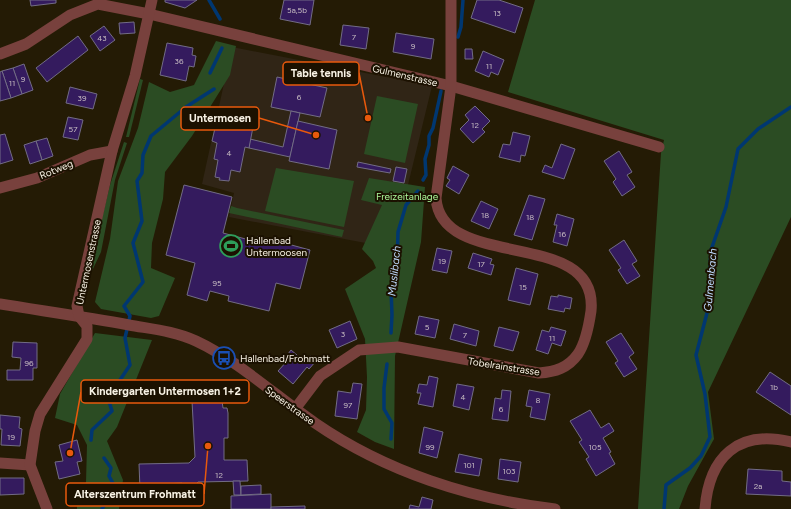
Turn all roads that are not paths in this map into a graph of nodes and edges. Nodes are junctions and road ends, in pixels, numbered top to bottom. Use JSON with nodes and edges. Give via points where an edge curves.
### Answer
{"nodes":[{"id":1,"x":152,"y":0,"type":"edge"},
{"id":2,"x":451,"y":0,"type":"edge"},
{"id":3,"x":149,"y":14,"type":"junction"},
{"id":4,"x":0,"y":54,"type":"edge"},
{"id":5,"x":451,"y":86,"type":"junction"},
{"id":6,"x":659,"y":148,"type":"dead end"},
{"id":7,"x":112,"y":151,"type":"junction"},
{"id":8,"x":0,"y":188,"type":"edge"},
{"id":9,"x":0,"y":304,"type":"edge"},
{"id":10,"x":79,"y":316,"type":"junction"},
{"id":11,"x":295,"y":409,"type":"junction"},
{"id":12,"x":791,"y":442,"type":"edge"},
{"id":13,"x":0,"y":463,"type":"edge"},
{"id":14,"x":30,"y":465,"type":"junction"},
{"id":15,"x":47,"y":509,"type":"edge"},
{"id":16,"x":555,"y":509,"type":"edge"},
{"id":17,"x":705,"y":509,"type":"edge"}],
"edges":[{"from":1,"to":3,"type":"street","name":"Untermosenstrasse"},
{"from":2,"to":5,"type":"street","name":"Tobelrainstrasse"},
{"from":3,"to":4,"type":"street","name":"Gulmenstrasse","via":[[98,4],[70,15],[26,44]]},
{"from":3,"to":5,"type":"street","name":"Gulmenstrasse"},
{"from":3,"to":7,"type":"street","name":"Untermosenstrasse"},
{"from":5,"to":6,"type":"street","name":"Gulmenstrasse"},
{"from":5,"to":11,"type":"street","name":"Tobelrainstrasse","via":[[436,208],[451,228],[461,234],[474,240],[552,260],[570,267],[581,276],[588,287],[591,306],[587,330],[578,353],[572,362],[563,368],[552,373],[539,373],[398,347],[359,350],[320,376]]},
{"from":7,"to":8,"type":"street","name":"Rotweg","via":[[90,155],[37,178]]},
{"from":7,"to":10,"type":"street","name":"Untermosenstrasse","via":[[77,306]]},
{"from":9,"to":10,"type":"street","name":"Speerstrasse"},
{"from":10,"to":11,"type":"street","name":"Speerstrasse","via":[[184,336],[214,350]]},
{"from":10,"to":14,"type":"street","name":"Untermosenstrasse","via":[[87,326],[87,339],[40,414]]},
{"from":11,"to":16,"type":"street","name":"Speerstrasse","via":[[354,446],[428,480],[505,501]]},
{"from":12,"to":17,"type":"street","via":[[763,438],[746,442],[726,454],[710,476]]},
{"from":13,"to":14,"type":"street"},
{"from":14,"to":15,"type":"street","name":"Untermosenstrasse"}]}
